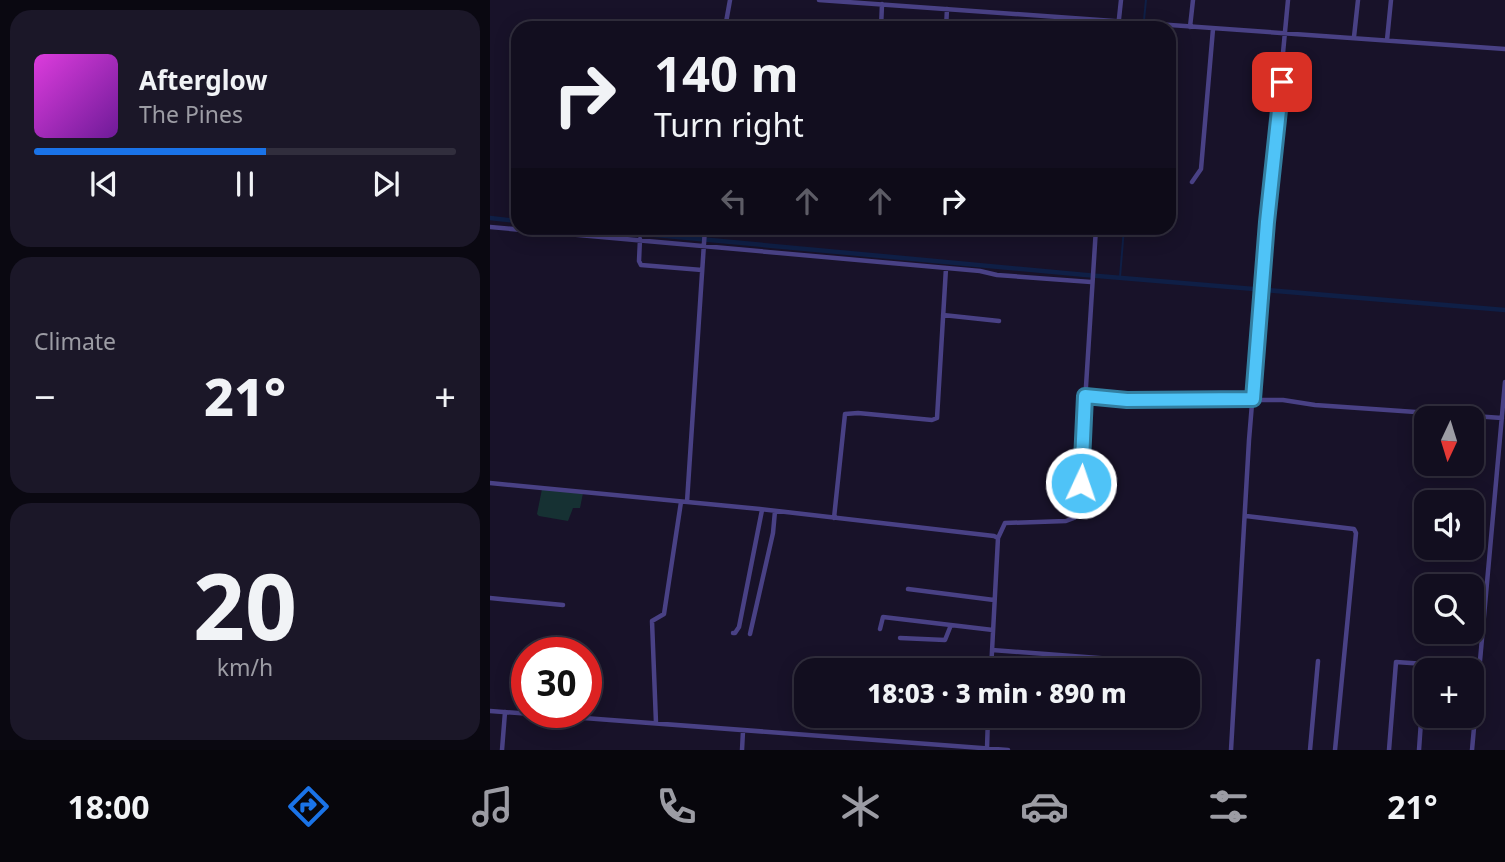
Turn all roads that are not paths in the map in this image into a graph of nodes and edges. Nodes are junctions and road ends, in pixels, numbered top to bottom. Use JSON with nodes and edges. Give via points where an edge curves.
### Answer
{"nodes":[{"id":1,"x":730,"y":0,"type":"edge"},
{"id":2,"x":819,"y":0,"type":"edge"},
{"id":3,"x":1121,"y":0,"type":"edge"},
{"id":4,"x":1193,"y":0,"type":"edge"},
{"id":5,"x":1289,"y":0,"type":"edge"},
{"id":6,"x":1358,"y":0,"type":"edge"},
{"id":7,"x":1391,"y":0,"type":"edge"},
{"id":8,"x":867,"y":2,"type":"edge"},
{"id":9,"x":907,"y":3,"type":"edge"},
{"id":10,"x":881,"y":4,"type":"junction"},
{"id":11,"x":947,"y":9,"type":"junction"},
{"id":12,"x":726,"y":21,"type":"edge"},
{"id":13,"x":881,"y":21,"type":"edge"},
{"id":14,"x":946,"y":21,"type":"edge"},
{"id":15,"x":1118,"y":21,"type":"joint"},
{"id":16,"x":1176,"y":26,"type":"edge"},
{"id":17,"x":1190,"y":27,"type":"junction"},
{"id":18,"x":1213,"y":29,"type":"junction"},
{"id":19,"x":1286,"y":33,"type":"junction"},
{"id":20,"x":1353,"y":37,"type":"junction"},
{"id":21,"x":1387,"y":40,"type":"junction"},
{"id":22,"x":1505,"y":49,"type":"edge"},
{"id":23,"x":1192,"y":182,"type":"dead end"},
{"id":24,"x":490,"y":227,"type":"edge"},
{"id":25,"x":511,"y":229,"type":"edge"},
{"id":26,"x":590,"y":235,"type":"edge"},
{"id":27,"x":705,"y":235,"type":"edge"},
{"id":28,"x":1095,"y":235,"type":"edge"},
{"id":29,"x":640,"y":239,"type":"junction"},
{"id":30,"x":704,"y":244,"type":"junction"},
{"id":31,"x":946,"y":268,"type":"junction"},
{"id":32,"x":702,"y":270,"type":"junction"},
{"id":33,"x":1092,"y":277,"type":"junction"},
{"id":34,"x":943,"y":315,"type":"junction"},
{"id":35,"x":999,"y":321,"type":"dead end"},
{"id":36,"x":1505,"y":382,"type":"edge"},
{"id":37,"x":1085,"y":396,"type":"junction"},
{"id":38,"x":1253,"y":399,"type":"junction"},
{"id":39,"x":1502,"y":418,"type":"junction"},
{"id":40,"x":490,"y":483,"type":"edge"},
{"id":41,"x":684,"y":502,"type":"junction"},
{"id":42,"x":762,"y":510,"type":"junction"},
{"id":43,"x":775,"y":511,"type":"junction"},
{"id":44,"x":1245,"y":516,"type":"junction"},
{"id":45,"x":834,"y":518,"type":"junction"},
{"id":46,"x":998,"y":538,"type":"junction"},
{"id":47,"x":908,"y":589,"type":"dead end"},
{"id":48,"x":490,"y":598,"type":"edge"},
{"id":49,"x":994,"y":600,"type":"junction"},
{"id":50,"x":562,"y":605,"type":"dead end"},
{"id":51,"x":951,"y":625,"type":"junction"},
{"id":52,"x":880,"y":629,"type":"dead end"},
{"id":53,"x":993,"y":630,"type":"junction"},
{"id":54,"x":733,"y":633,"type":"dead end"},
{"id":55,"x":750,"y":634,"type":"dead end"},
{"id":56,"x":900,"y":638,"type":"dead end"},
{"id":57,"x":992,"y":650,"type":"junction"},
{"id":58,"x":991,"y":658,"type":"edge"},
{"id":59,"x":1099,"y":658,"type":"edge"},
{"id":60,"x":1318,"y":660,"type":"dead end"},
{"id":61,"x":490,"y":711,"type":"edge"},
{"id":62,"x":505,"y":712,"type":"junction"},
{"id":63,"x":656,"y":723,"type":"junction"},
{"id":64,"x":988,"y":728,"type":"edge"},
{"id":65,"x":743,"y":732,"type":"junction"},
{"id":66,"x":987,"y":749,"type":"edge"},
{"id":67,"x":502,"y":750,"type":"edge"},
{"id":68,"x":742,"y":750,"type":"edge"},
{"id":69,"x":1008,"y":750,"type":"edge"},
{"id":70,"x":1231,"y":750,"type":"edge"},
{"id":71,"x":1310,"y":750,"type":"edge"},
{"id":72,"x":1335,"y":750,"type":"edge"},
{"id":73,"x":1389,"y":750,"type":"edge"},
{"id":74,"x":1419,"y":750,"type":"edge"},
{"id":75,"x":1472,"y":750,"type":"edge"}],
"edges":[{"from":1,"to":12,"type":"street"},
{"from":2,"to":8,"type":"street"},
{"from":3,"to":15,"type":"street"},
{"from":4,"to":17,"type":"street"},
{"from":5,"to":19,"type":"street"},
{"from":6,"to":20,"type":"street"},
{"from":7,"to":21,"type":"street"},
{"from":8,"to":10,"type":"street"},
{"from":9,"to":10,"type":"street"},
{"from":9,"to":11,"type":"street"},
{"from":10,"to":13,"type":"street"},
{"from":11,"to":14,"type":"street"},
{"from":11,"to":15,"type":"street"},
{"from":16,"to":17,"type":"street"},
{"from":17,"to":18,"type":"street"},
{"from":18,"to":19,"type":"street"},
{"from":18,"to":23,"type":"street","via":[[1201,169]]},
{"from":19,"to":20,"type":"street"},
{"from":19,"to":38,"type":"street"},
{"from":20,"to":21,"type":"street"},
{"from":21,"to":22,"type":"street"},
{"from":24,"to":25,"type":"street"},
{"from":26,"to":29,"type":"street"},
{"from":27,"to":30,"type":"street"},
{"from":28,"to":33,"type":"street"},
{"from":29,"to":30,"type":"street"},
{"from":29,"to":32,"type":"street","via":[[641,265]]},
{"from":30,"to":31,"type":"street"},
{"from":30,"to":32,"type":"street"},
{"from":31,"to":33,"type":"street","via":[[998,275]]},
{"from":31,"to":34,"type":"street"},
{"from":32,"to":41,"type":"street"},
{"from":33,"to":37,"type":"street"},
{"from":34,"to":35,"type":"street"},
{"from":34,"to":45,"type":"street","via":[[937,418],[845,414]]},
{"from":36,"to":39,"type":"street"},
{"from":37,"to":38,"type":"street"},
{"from":37,"to":46,"type":"street","via":[[1078,513],[1066,521],[1005,523]]},
{"from":38,"to":39,"type":"street"},
{"from":38,"to":44,"type":"street"},
{"from":39,"to":75,"type":"street"},
{"from":40,"to":41,"type":"street"},
{"from":41,"to":42,"type":"street"},
{"from":41,"to":63,"type":"street","via":[[664,614],[652,621]]},
{"from":42,"to":43,"type":"street"},
{"from":42,"to":54,"type":"street","via":[[739,627]]},
{"from":43,"to":45,"type":"street"},
{"from":43,"to":55,"type":"street"},
{"from":44,"to":70,"type":"street"},
{"from":44,"to":72,"type":"street","via":[[1354,529],[1356,533]]},
{"from":45,"to":46,"type":"street"},
{"from":46,"to":49,"type":"street"},
{"from":47,"to":49,"type":"street"},
{"from":48,"to":50,"type":"street"},
{"from":49,"to":53,"type":"street"},
{"from":51,"to":52,"type":"street","via":[[883,617]]},
{"from":51,"to":53,"type":"street"},
{"from":51,"to":56,"type":"street","via":[[945,640]]},
{"from":53,"to":57,"type":"street"},
{"from":57,"to":58,"type":"street"},
{"from":57,"to":59,"type":"street"},
{"from":60,"to":71,"type":"street"},
{"from":61,"to":62,"type":"street"},
{"from":62,"to":63,"type":"street"},
{"from":62,"to":67,"type":"street"},
{"from":63,"to":65,"type":"street"},
{"from":64,"to":66,"type":"street"},
{"from":65,"to":66,"type":"street"},
{"from":65,"to":68,"type":"street"},
{"from":66,"to":69,"type":"street"},
{"from":73,"to":74,"type":"street","via":[[1396,662],[1425,664]]}]}
